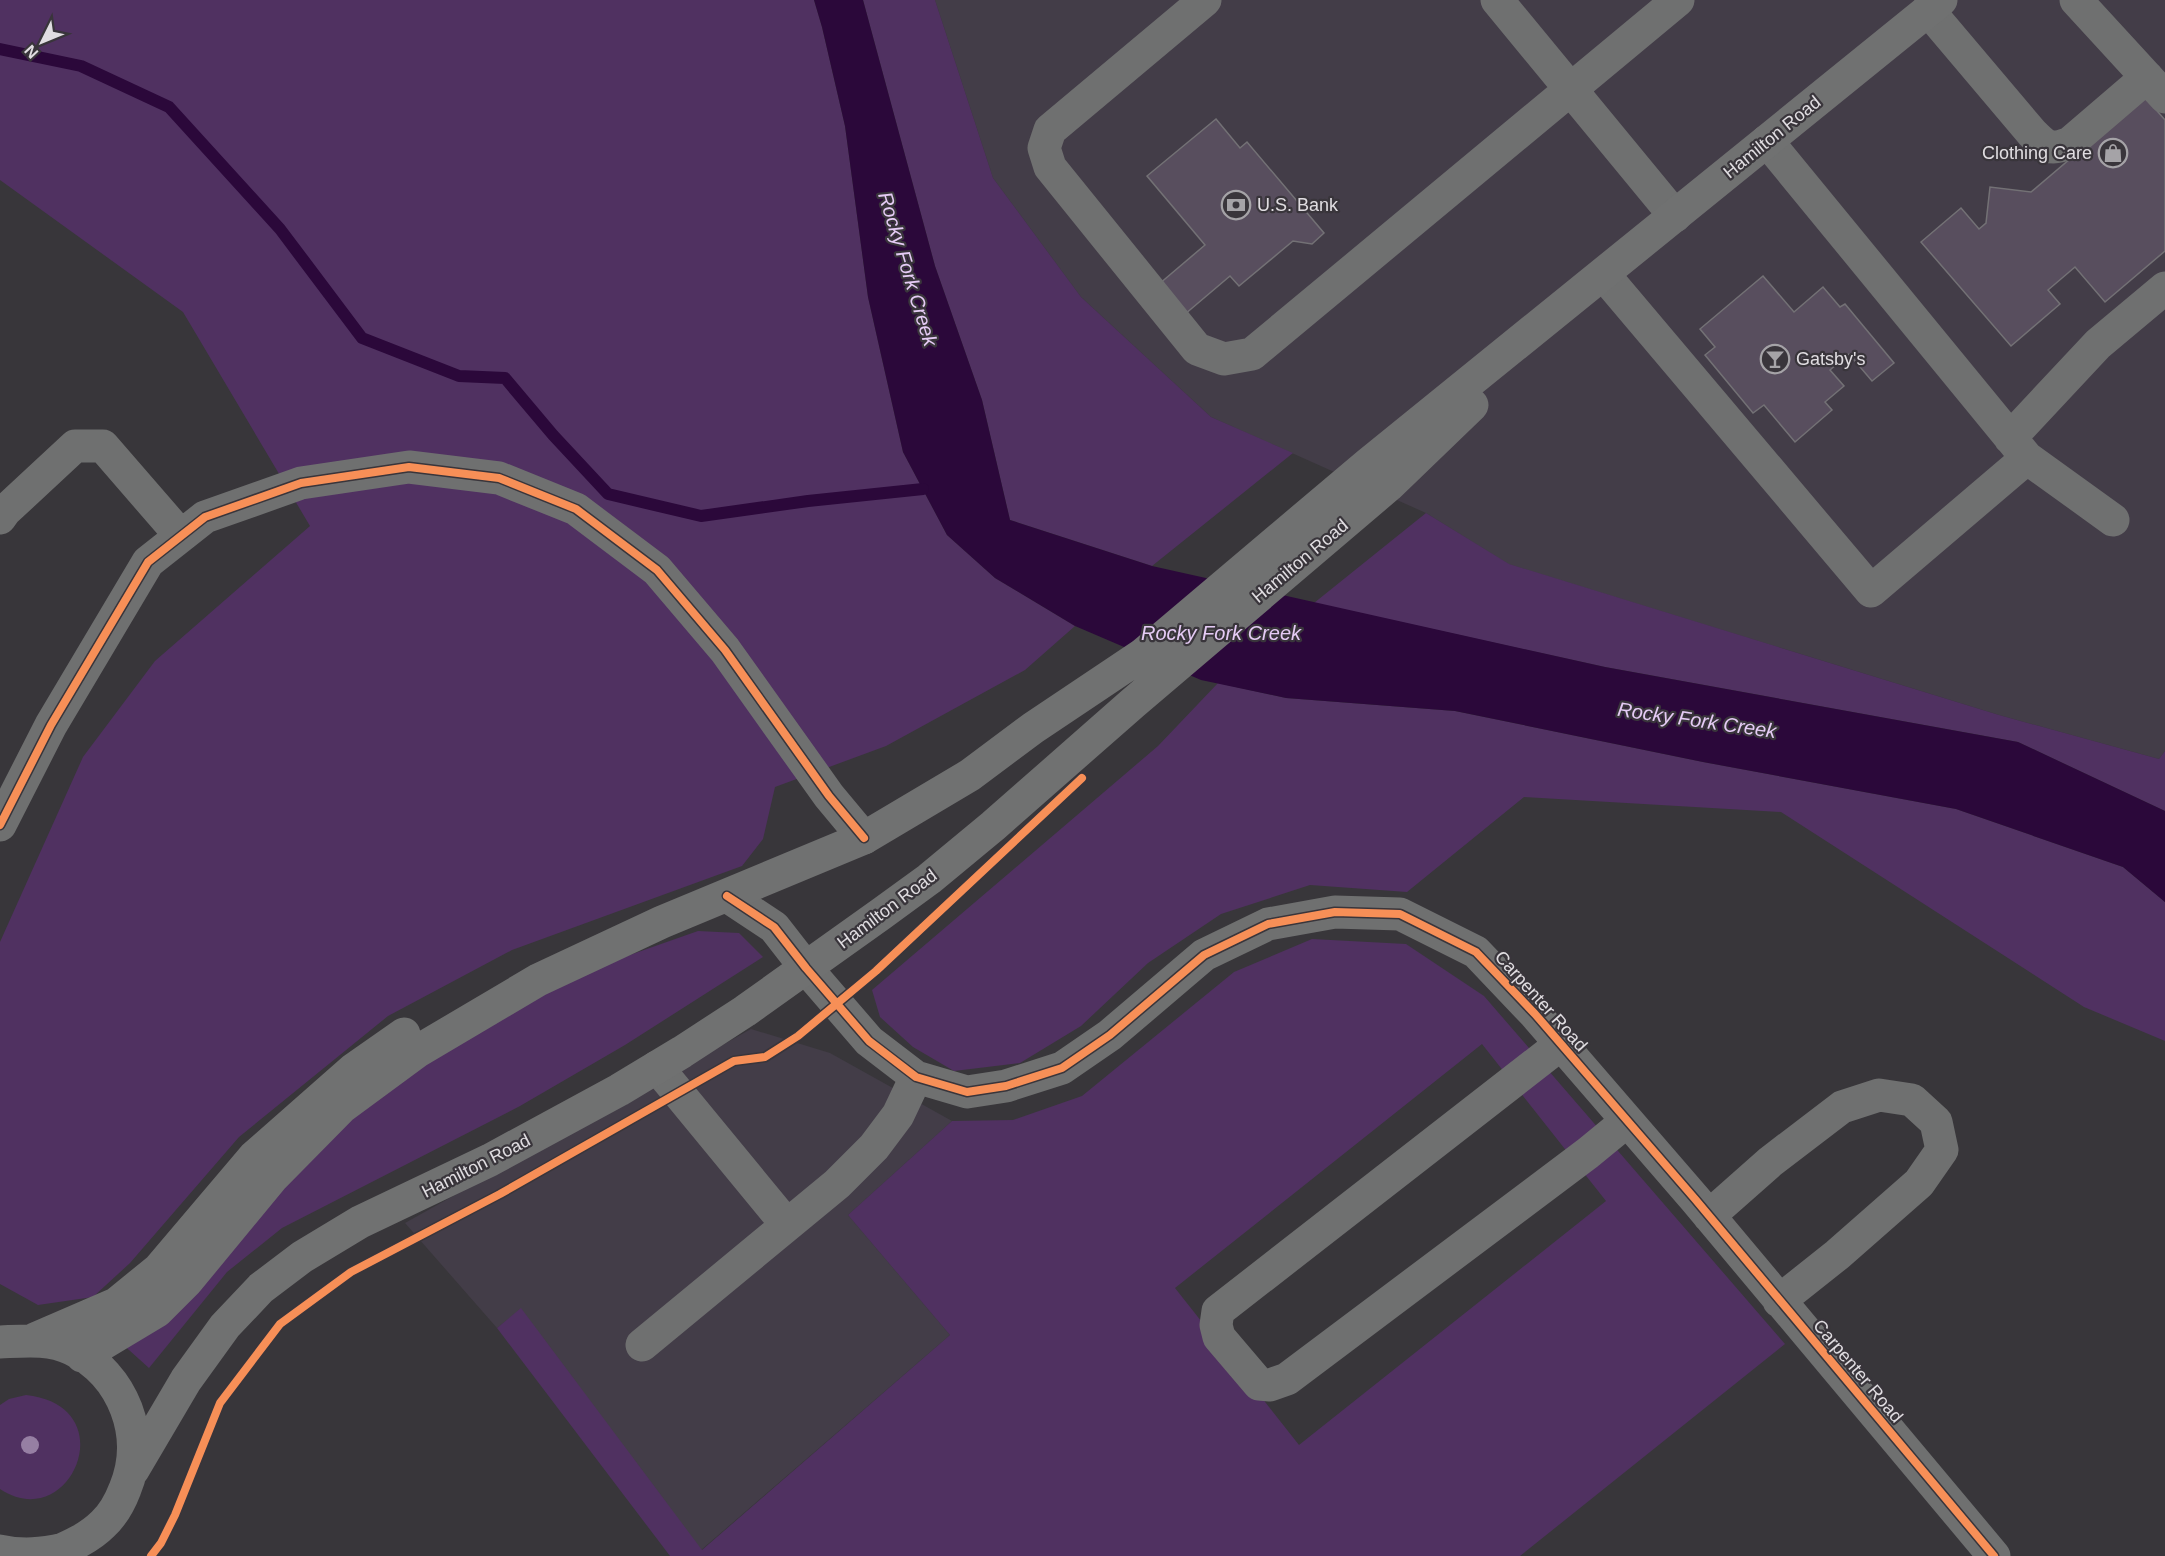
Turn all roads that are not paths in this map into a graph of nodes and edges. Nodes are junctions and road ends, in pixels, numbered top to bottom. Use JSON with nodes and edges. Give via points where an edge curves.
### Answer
{"nodes":[{"id":1,"x":1205,"y":0,"type":"edge"},
{"id":2,"x":1497,"y":0,"type":"edge"},
{"id":3,"x":1678,"y":0,"type":"edge"},
{"id":4,"x":2076,"y":0,"type":"edge"},
{"id":5,"x":1934,"y":5,"type":"edge"},
{"id":6,"x":2156,"y":87,"type":"edge"},
{"id":7,"x":1570,"y":88,"type":"junction"},
{"id":8,"x":1767,"y":141,"type":"junction"},
{"id":9,"x":1675,"y":216,"type":"junction"},
{"id":10,"x":1604,"y":275,"type":"junction"},
{"id":11,"x":2165,"y":288,"type":"edge"},
{"id":12,"x":2018,"y":448,"type":"junction"},
{"id":13,"x":0,"y":518,"type":"edge"},
{"id":14,"x":2114,"y":520,"type":"dead end"},
{"id":15,"x":181,"y":536,"type":"junction"},
{"id":16,"x":4,"y":806,"type":"edge"},
{"id":17,"x":864,"y":838,"type":"junction"},
{"id":18,"x":727,"y":896,"type":"junction"},
{"id":19,"x":684,"y":913,"type":"junction"},
{"id":20,"x":806,"y":968,"type":"junction"},
{"id":21,"x":1561,"y":1044,"type":"junction"},
{"id":22,"x":657,"y":1067,"type":"junction"},
{"id":23,"x":916,"y":1077,"type":"junction"},
{"id":24,"x":1627,"y":1121,"type":"junction"},
{"id":25,"x":1709,"y":1216,"type":"junction"},
{"id":26,"x":787,"y":1225,"type":"junction"},
{"id":27,"x":1779,"y":1300,"type":"junction"},
{"id":28,"x":14,"y":1337,"type":"edge"},
{"id":29,"x":642,"y":1345,"type":"dead end"},
{"id":30,"x":82,"y":1356,"type":"junction"},
{"id":31,"x":132,"y":1470,"type":"junction"},
{"id":32,"x":0,"y":1551,"type":"edge"},
{"id":33,"x":56,"y":1552,"type":"edge"},
{"id":34,"x":1994,"y":1556,"type":"edge"}],
"edges":[{"from":1,"to":7,"type":"street","via":[[1050,130],[1044,148],[1050,167],[1197,349],[1224,359],[1252,354]]},
{"from":2,"to":7,"type":"street"},
{"from":3,"to":7,"type":"street"},
{"from":4,"to":6,"type":"street"},
{"from":5,"to":6,"type":"street","via":[[2032,133],[2051,148],[2070,143]]},
{"from":5,"to":8,"type":"main road","name":"Hamilton Road"},
{"from":7,"to":9,"type":"street"},
{"from":8,"to":9,"type":"main road","name":"Hamilton Road"},
{"from":8,"to":12,"type":"street"},
{"from":9,"to":10,"type":"main road","name":"Hamilton Road"},
{"from":10,"to":12,"type":"street","via":[[1871,591]]},
{"from":10,"to":17,"type":"main road","name":"Hamilton Road","via":[[1368,464],[1142,655],[970,775]]},
{"from":10,"to":20,"type":"main road","name":"Hamilton Road","via":[[1400,476],[993,826],[929,879]]},
{"from":11,"to":12,"type":"street","via":[[2098,344]]},
{"from":12,"to":14,"type":"street"},
{"from":13,"to":15,"type":"street","via":[[75,446],[103,446]]},
{"from":15,"to":16,"type":"street","via":[[148,562]]},
{"from":15,"to":17,"type":"street","via":[[205,517],[300,483],[409,467],[499,477],[576,509],[657,570],[725,650],[829,796]]},
{"from":17,"to":18,"type":"main road","name":"Hamilton Road"},
{"from":18,"to":19,"type":"main road","name":"Hamilton Road"},
{"from":18,"to":20,"type":"street","name":"Carpenter Road","via":[[774,927]]},
{"from":19,"to":28,"type":"main road","name":"Hamilton Road","via":[[585,938],[514,969],[418,1024],[354,1069],[254,1157],[159,1269],[116,1304]]},
{"from":19,"to":30,"type":"main road","name":"Hamilton Road","via":[[538,980],[418,1051],[342,1107],[272,1178],[188,1281],[157,1311]]},
{"from":20,"to":22,"type":"main road","name":"Hamilton Road"},
{"from":20,"to":23,"type":"street","name":"Carpenter Road","via":[[869,1041]]},
{"from":21,"to":23,"type":"street","name":"Carpenter Road","via":[[1476,952],[1400,914],[1335,912],[1268,924],[1204,955],[1110,1035],[1062,1068],[1006,1086],[967,1092]]},
{"from":21,"to":24,"type":"street","name":"Carpenter Road"},
{"from":21,"to":24,"type":"street","via":[[1218,1311],[1219,1337],[1259,1384],[1287,1379]]},
{"from":22,"to":26,"type":"street"},
{"from":22,"to":31,"type":"main road","name":"Hamilton Road","via":[[490,1160],[360,1222],[302,1257],[261,1288],[225,1326],[186,1380]]},
{"from":23,"to":26,"type":"street","via":[[898,1115],[874,1147]]},
{"from":24,"to":25,"type":"street","name":"Carpenter Road"},
{"from":25,"to":27,"type":"street","name":"Carpenter Road"},
{"from":25,"to":27,"type":"street","via":[[1770,1162],[1842,1107],[1879,1095],[1912,1100],[1936,1122],[1942,1149],[1919,1183]]},
{"from":26,"to":29,"type":"street"},
{"from":27,"to":34,"type":"street","name":"Carpenter Road"},
{"from":28,"to":30,"type":"main road","via":[[71,1349]]},
{"from":30,"to":31,"type":"main road","via":[[101,1369],[123,1399],[134,1433]]},
{"from":31,"to":33,"type":"main road","via":[[119,1504],[104,1523],[85,1538]]},
{"from":32,"to":33,"type":"main road","via":[[16,1555]]}]}
